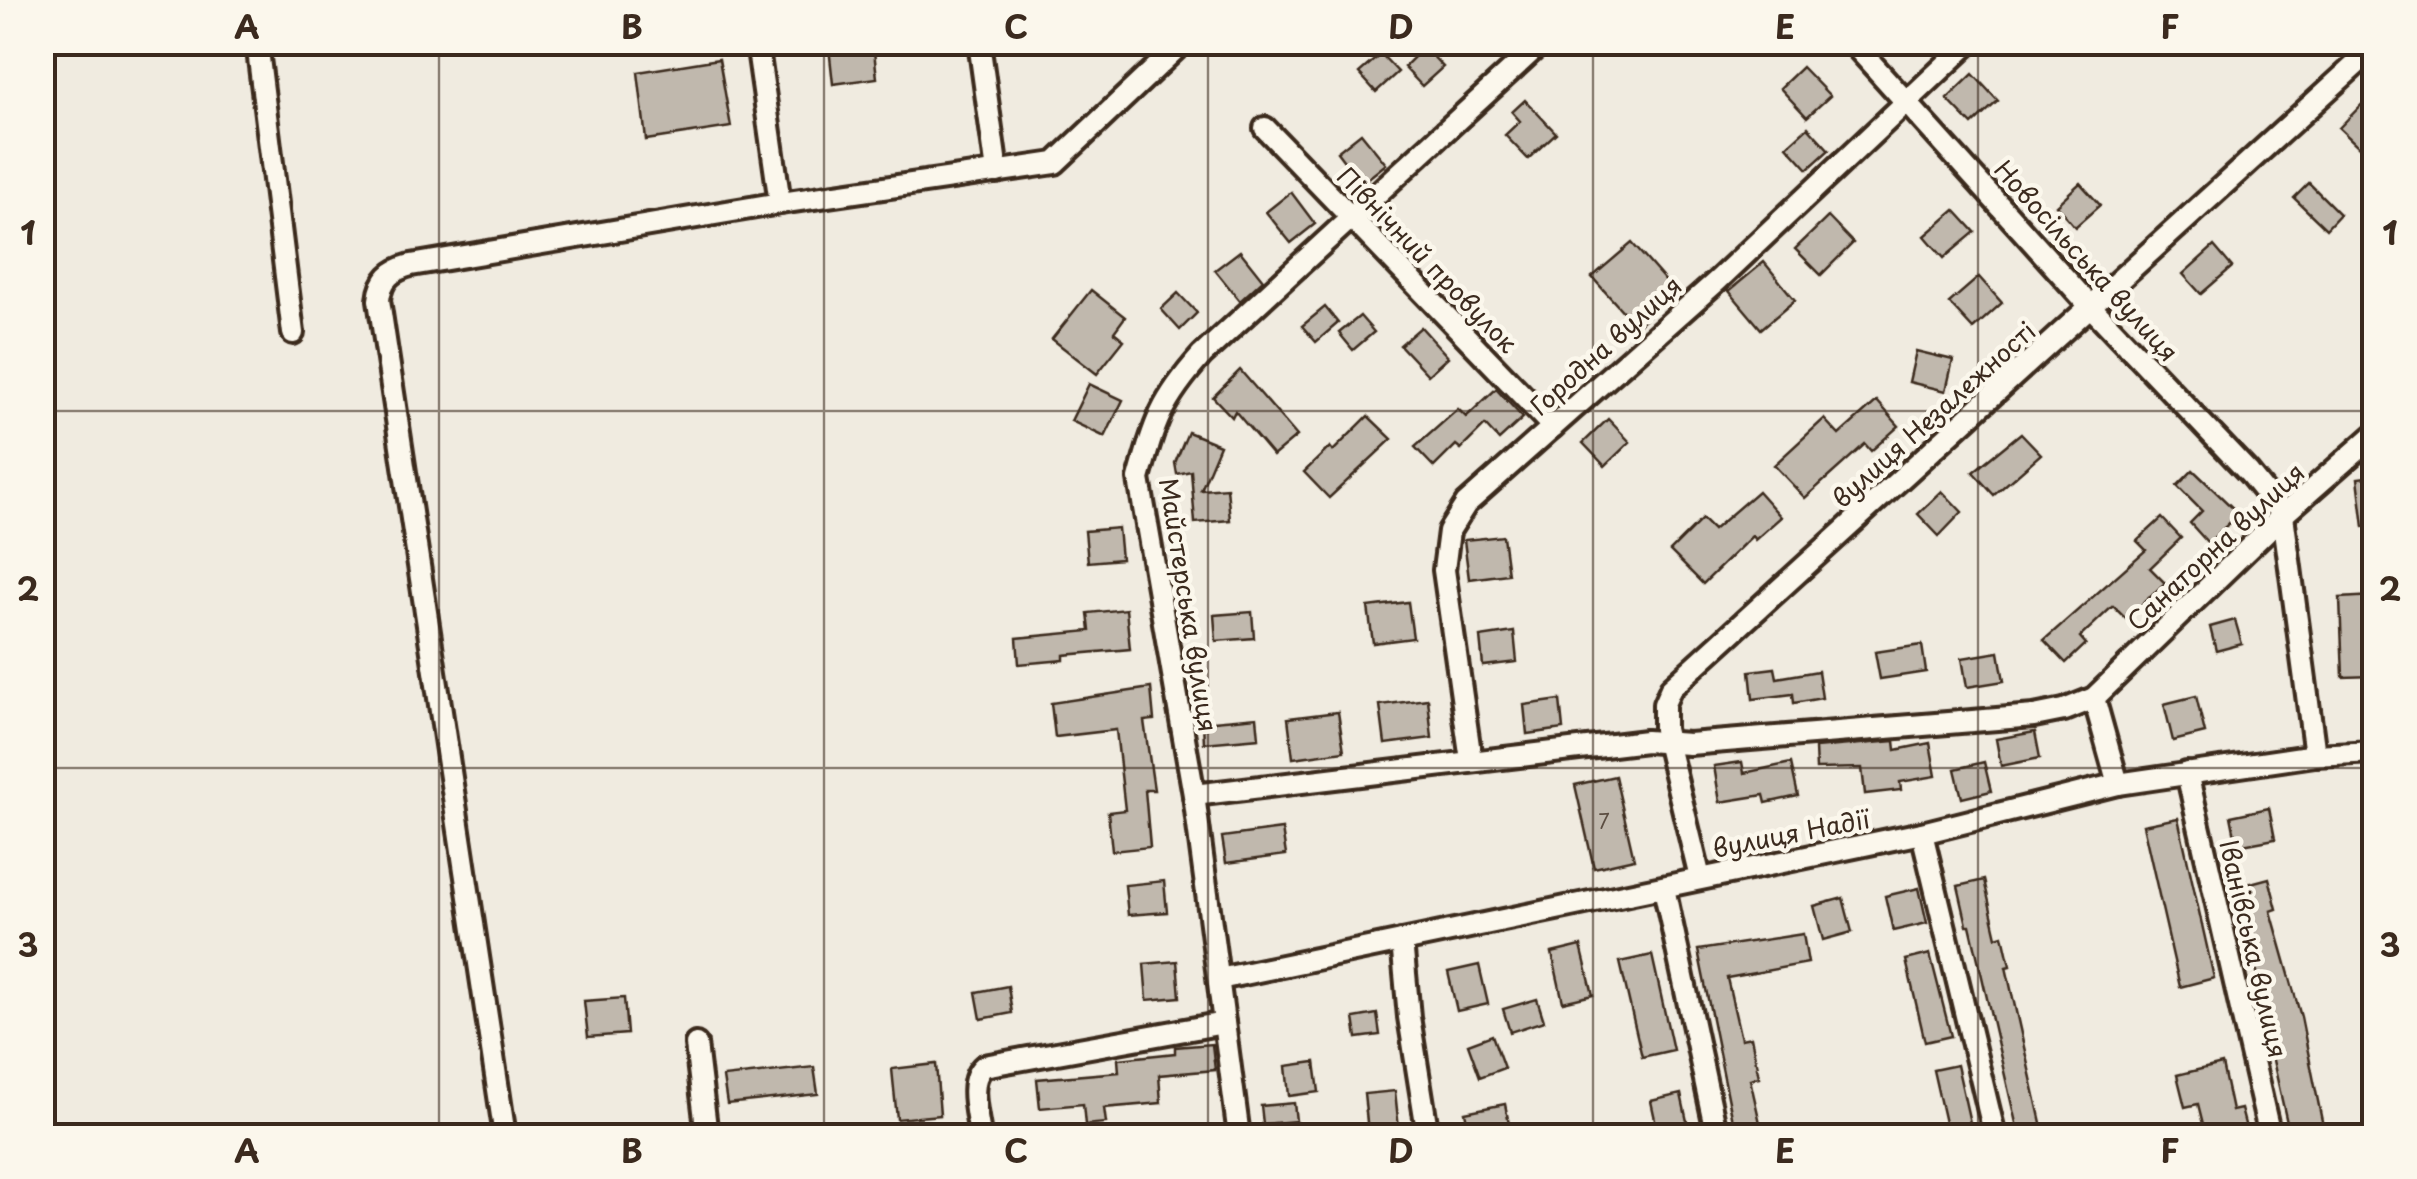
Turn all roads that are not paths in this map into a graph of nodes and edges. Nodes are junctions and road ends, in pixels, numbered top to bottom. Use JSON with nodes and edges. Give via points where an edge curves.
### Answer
{"nodes":[{"id":1,"x":257,"y":42,"type":"edge"},
{"id":2,"x":757,"y":42,"type":"edge"},
{"id":3,"x":979,"y":42,"type":"edge"},
{"id":4,"x":1183,"y":42,"type":"edge"},
{"id":5,"x":1542,"y":42,"type":"edge"},
{"id":6,"x":1852,"y":42,"type":"edge"},
{"id":7,"x":1970,"y":42,"type":"edge"},
{"id":8,"x":2374,"y":48,"type":"edge"},
{"id":9,"x":1907,"y":100,"type":"junction"},
{"id":10,"x":1265,"y":128,"type":"dead end"},
{"id":11,"x":997,"y":172,"type":"junction"},
{"id":12,"x":780,"y":203,"type":"junction"},
{"id":13,"x":1350,"y":216,"type":"junction"},
{"id":14,"x":2091,"y":307,"type":"junction"},
{"id":15,"x":293,"y":333,"type":"dead end"},
{"id":16,"x":1552,"y":427,"type":"junction"},
{"id":17,"x":2374,"y":434,"type":"edge"},
{"id":18,"x":2283,"y":515,"type":"junction"},
{"id":19,"x":2094,"y":698,"type":"junction"},
{"id":20,"x":1667,"y":741,"type":"junction"},
{"id":21,"x":2374,"y":752,"type":"edge"},
{"id":22,"x":2315,"y":755,"type":"junction"},
{"id":23,"x":1470,"y":760,"type":"junction"},
{"id":24,"x":2187,"y":773,"type":"junction"},
{"id":25,"x":2118,"y":784,"type":"junction"},
{"id":26,"x":1194,"y":795,"type":"junction"},
{"id":27,"x":1922,"y":833,"type":"junction"},
{"id":28,"x":1700,"y":878,"type":"junction"},
{"id":29,"x":1664,"y":888,"type":"junction"},
{"id":30,"x":1402,"y":941,"type":"junction"},
{"id":31,"x":1219,"y":980,"type":"junction"},
{"id":32,"x":1224,"y":1023,"type":"junction"},
{"id":33,"x":696,"y":1044,"type":"dead end"},
{"id":34,"x":505,"y":1136,"type":"edge"},
{"id":35,"x":707,"y":1136,"type":"edge"},
{"id":36,"x":980,"y":1136,"type":"edge"},
{"id":37,"x":1240,"y":1136,"type":"edge"},
{"id":38,"x":1428,"y":1136,"type":"edge"},
{"id":39,"x":1717,"y":1136,"type":"edge"},
{"id":40,"x":1995,"y":1136,"type":"edge"},
{"id":41,"x":2270,"y":1136,"type":"edge"}],
"edges":[{"from":1,"to":15,"type":"street"},
{"from":2,"to":12,"type":"street"},
{"from":3,"to":11,"type":"street"},
{"from":4,"to":11,"type":"street","via":[[1055,163]]},
{"from":5,"to":13,"type":"street","name":"Майстерська вулиця"},
{"from":6,"to":9,"type":"street","name":"Новосільська вулиця"},
{"from":7,"to":9,"type":"street","name":"Городна вулиця"},
{"from":8,"to":14,"type":"street","name":"вулиця Незалежності"},
{"from":9,"to":14,"type":"street","name":"Новосільська вулиця"},
{"from":9,"to":16,"type":"street","name":"Городна вулиця"},
{"from":10,"to":13,"type":"street","name":"Північний провулок"},
{"from":11,"to":12,"type":"street"},
{"from":12,"to":34,"type":"street","via":[[412,265],[397,269],[380,290]]},
{"from":13,"to":16,"type":"street","name":"Північний провулок"},
{"from":13,"to":26,"type":"street","name":"Майстерська вулиця","via":[[1174,388],[1158,413],[1139,479]]},
{"from":14,"to":18,"type":"street","name":"Новосільська вулиця"},
{"from":14,"to":20,"type":"street","name":"вулиця Незалежності","via":[[1681,677],[1664,704]]},
{"from":16,"to":23,"type":"street","name":"Городна вулиця","via":[[1466,504],[1444,549]]},
{"from":17,"to":18,"type":"street","name":"Санаторна вулиця"},
{"from":18,"to":19,"type":"street","name":"Санаторна вулиця"},
{"from":18,"to":22,"type":"street"},
{"from":19,"to":20,"type":"street","via":[[2034,716]]},
{"from":19,"to":25,"type":"street"},
{"from":20,"to":23,"type":"street"},
{"from":20,"to":28,"type":"street","name":"вулиця Незалежності"},
{"from":21,"to":22,"type":"street","name":"вулиця Надії"},
{"from":22,"to":24,"type":"street","name":"вулиця Надії"},
{"from":23,"to":26,"type":"street"},
{"from":24,"to":25,"type":"street","name":"вулиця Надії"},
{"from":24,"to":41,"type":"street","name":"Іванівська вулиця"},
{"from":25,"to":27,"type":"street","name":"вулиця Надії"},
{"from":26,"to":31,"type":"street","name":"Майстерська вулиця"},
{"from":27,"to":28,"type":"street","name":"вулиця Надії"},
{"from":27,"to":40,"type":"street"},
{"from":28,"to":29,"type":"street","name":"вулиця Надії"},
{"from":29,"to":30,"type":"street","name":"вулиця Надії"},
{"from":29,"to":39,"type":"street"},
{"from":30,"to":31,"type":"street","name":"вулиця Надії"},
{"from":30,"to":38,"type":"street"},
{"from":31,"to":32,"type":"street","name":"Майстерська вулиця"},
{"from":32,"to":36,"type":"street","via":[[984,1066],[974,1082]]},
{"from":32,"to":37,"type":"street","name":"Майстерська вулиця"},
{"from":33,"to":35,"type":"street"}]}
